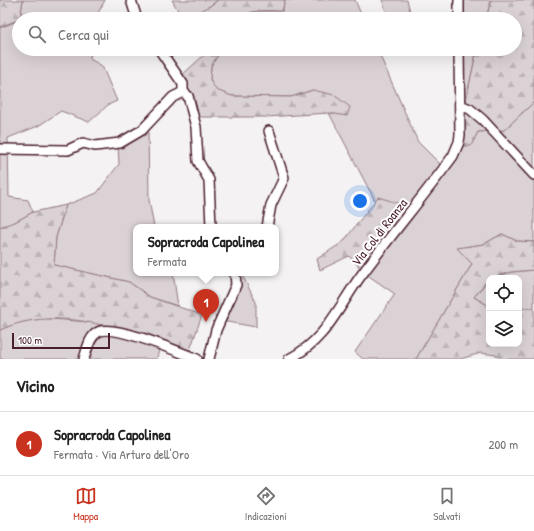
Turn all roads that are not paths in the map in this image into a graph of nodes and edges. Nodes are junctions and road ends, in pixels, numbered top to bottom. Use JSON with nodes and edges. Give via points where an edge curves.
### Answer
{"nodes":[{"id":1,"x":131,"y":0,"type":"edge"},
{"id":2,"x":459,"y":0,"type":"edge"},
{"id":3,"x":135,"y":12,"type":"edge"},
{"id":4,"x":459,"y":12,"type":"edge"},
{"id":5,"x":164,"y":56,"type":"edge"},
{"id":6,"x":460,"y":56,"type":"edge"},
{"id":7,"x":183,"y":92,"type":"junction"},
{"id":8,"x":460,"y":106,"type":"junction"},
{"id":9,"x":269,"y":131,"type":"dead end"},
{"id":10,"x":0,"y":149,"type":"edge"},
{"id":11,"x":534,"y":175,"type":"edge"},
{"id":12,"x":211,"y":224,"type":"edge"},
{"id":13,"x":268,"y":224,"type":"edge"},
{"id":14,"x":236,"y":277,"type":"edge"},
{"id":15,"x":211,"y":356,"type":"edge"},
{"id":16,"x":84,"y":359,"type":"edge"},
{"id":17,"x":197,"y":359,"type":"edge"},
{"id":18,"x":289,"y":359,"type":"edge"}],
"edges":[{"from":1,"to":3,"type":"street"},
{"from":2,"to":4,"type":"street"},
{"from":5,"to":7,"type":"street","via":[[183,84]]},
{"from":6,"to":8,"type":"street","name":"Via Col di Roanza"},
{"from":7,"to":10,"type":"street","via":[[173,97],[142,130],[120,142],[95,146],[83,143],[68,150]]},
{"from":7,"to":12,"type":"street","via":[[188,96],[196,127],[198,161],[209,180]]},
{"from":8,"to":11,"type":"street","via":[[470,109],[483,120]]},
{"from":8,"to":18,"type":"street","name":"Via Col di Roanza","via":[[459,142],[453,156],[359,278],[324,332],[305,350]]},
{"from":9,"to":13,"type":"street","via":[[284,178],[271,204]]},
{"from":14,"to":15,"type":"street","via":[[234,290],[216,330]]},
{"from":16,"to":17,"type":"street","via":[[96,332],[104,330],[121,331]]}]}
